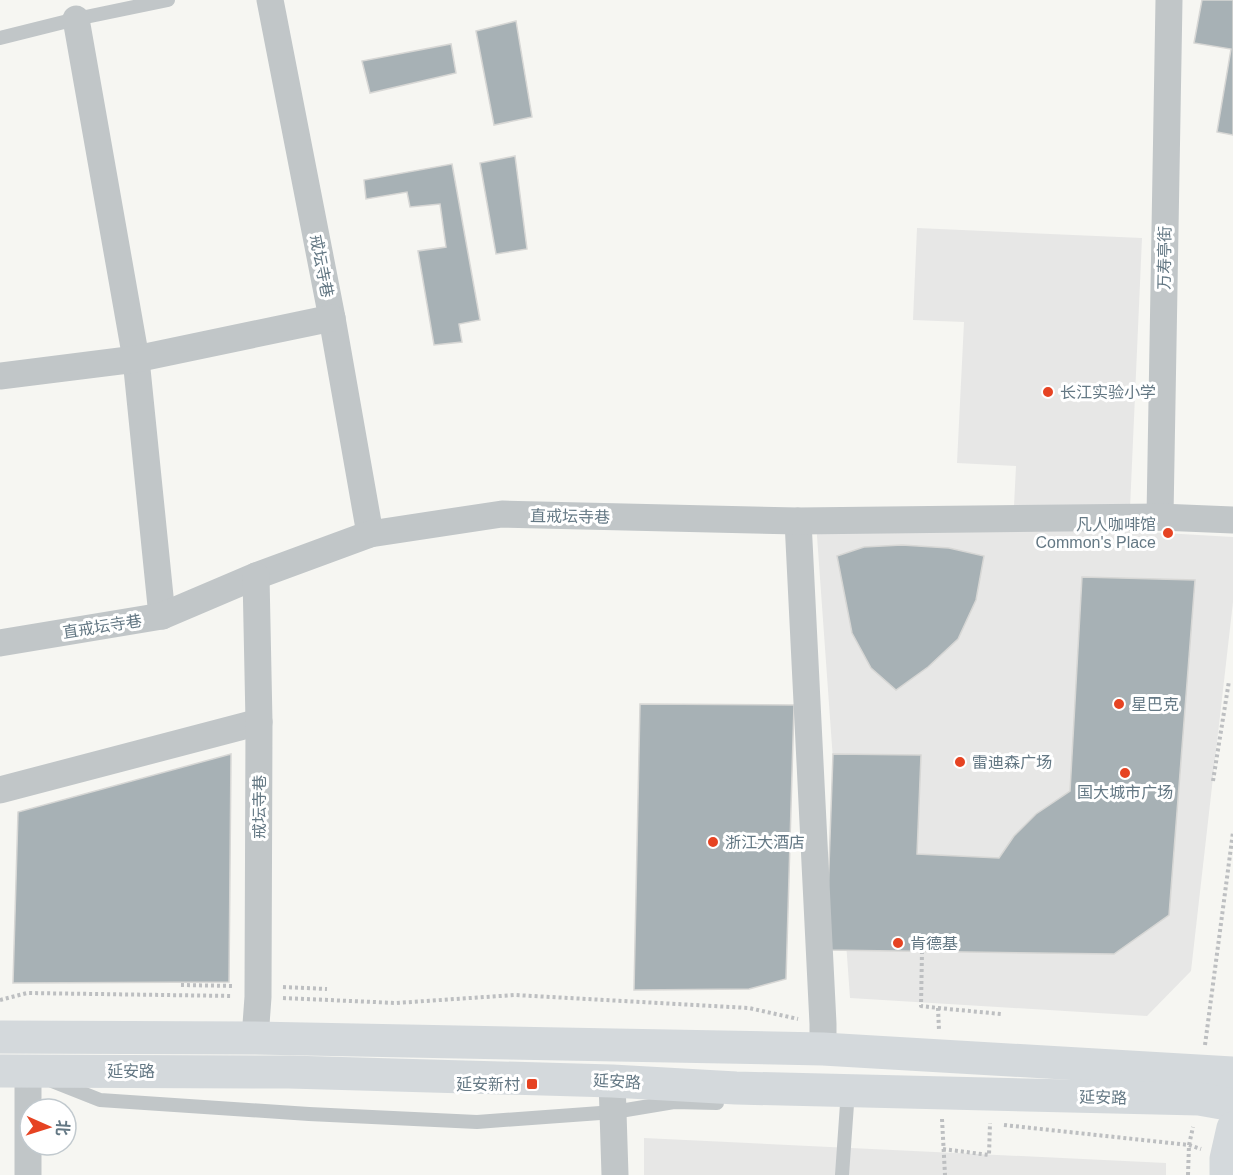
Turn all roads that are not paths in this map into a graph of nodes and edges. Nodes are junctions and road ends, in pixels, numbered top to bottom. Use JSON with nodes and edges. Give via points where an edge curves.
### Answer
{"nodes":[{"id":1,"x":168,"y":0,"type":"edge"},
{"id":2,"x":270,"y":0,"type":"edge"},
{"id":3,"x":1169,"y":0,"type":"edge"},
{"id":4,"x":76,"y":19,"type":"junction"},
{"id":5,"x":0,"y":38,"type":"edge"},
{"id":6,"x":332,"y":318,"type":"junction"},
{"id":7,"x":136,"y":359,"type":"junction"},
{"id":8,"x":0,"y":376,"type":"edge"},
{"id":9,"x":1160,"y":517,"type":"junction"},
{"id":10,"x":1233,"y":520,"type":"edge"},
{"id":11,"x":798,"y":521,"type":"junction"},
{"id":12,"x":370,"y":534,"type":"junction"},
{"id":13,"x":256,"y":576,"type":"junction"},
{"id":14,"x":162,"y":616,"type":"junction"},
{"id":15,"x":0,"y":643,"type":"edge"},
{"id":16,"x":259,"y":722,"type":"junction"},
{"id":17,"x":0,"y":790,"type":"edge"},
{"id":18,"x":0,"y":1037,"type":"edge"},
{"id":19,"x":823,"y":1037,"type":"junction"},
{"id":20,"x":255,"y":1038,"type":"junction"},
{"id":21,"x":1210,"y":1055,"type":"edge"},
{"id":22,"x":14,"y":1071,"type":"edge"},
{"id":23,"x":613,"y":1096,"type":"junction"},
{"id":24,"x":843,"y":1100,"type":"junction"},
{"id":25,"x":732,"y":1103,"type":"dead end"},
{"id":26,"x":1233,"y":1106,"type":"edge"},
{"id":27,"x":1233,"y":1128,"type":"edge"},
{"id":28,"x":28,"y":1175,"type":"edge"},
{"id":29,"x":615,"y":1175,"type":"edge"},
{"id":30,"x":842,"y":1175,"type":"edge"},
{"id":31,"x":1226,"y":1175,"type":"edge"}],
"edges":[{"from":1,"to":4,"type":"lane"},
{"from":2,"to":6,"type":"street","name":"戒坛寺巷"},
{"from":3,"to":9,"type":"street","name":"万寿亭街"},
{"from":4,"to":5,"type":"lane"},
{"from":4,"to":7,"type":"street"},
{"from":6,"to":7,"type":"street"},
{"from":6,"to":12,"type":"street","name":"戒坛寺巷"},
{"from":7,"to":8,"type":"street"},
{"from":7,"to":14,"type":"street"},
{"from":9,"to":10,"type":"street","name":"直戒坛寺巷"},
{"from":9,"to":11,"type":"street","name":"直戒坛寺巷"},
{"from":11,"to":12,"type":"street","name":"直戒坛寺巷","via":[[502,514]]},
{"from":11,"to":19,"type":"street"},
{"from":12,"to":13,"type":"street","name":"直戒坛寺巷"},
{"from":13,"to":14,"type":"street","name":"直戒坛寺巷"},
{"from":13,"to":16,"type":"street","name":"戒坛寺巷"},
{"from":14,"to":15,"type":"street","name":"直戒坛寺巷"},
{"from":16,"to":17,"type":"street"},
{"from":16,"to":20,"type":"street","name":"戒坛寺巷","via":[[260,990]]},
{"from":18,"to":20,"type":"main road","name":"延安路"},
{"from":19,"to":20,"type":"main road","name":"延安路"},
{"from":19,"to":21,"type":"main road","name":"延安路"},
{"from":22,"to":23,"type":"main road","name":"延安路","via":[[289,1072]]},
{"from":22,"to":23,"type":"lane","via":[[100,1100],[477,1122]]},
{"from":22,"to":28,"type":"street"},
{"from":23,"to":24,"type":"main road","name":"延安路","via":[[736,1088]]},
{"from":23,"to":25,"type":"lane"},
{"from":23,"to":29,"type":"street"},
{"from":24,"to":26,"type":"main road","name":"延安路","via":[[1199,1100]]},
{"from":24,"to":26,"type":"main road","via":[[1195,1119]]},
{"from":24,"to":30,"type":"lane"},
{"from":27,"to":31,"type":"main road"}]}
